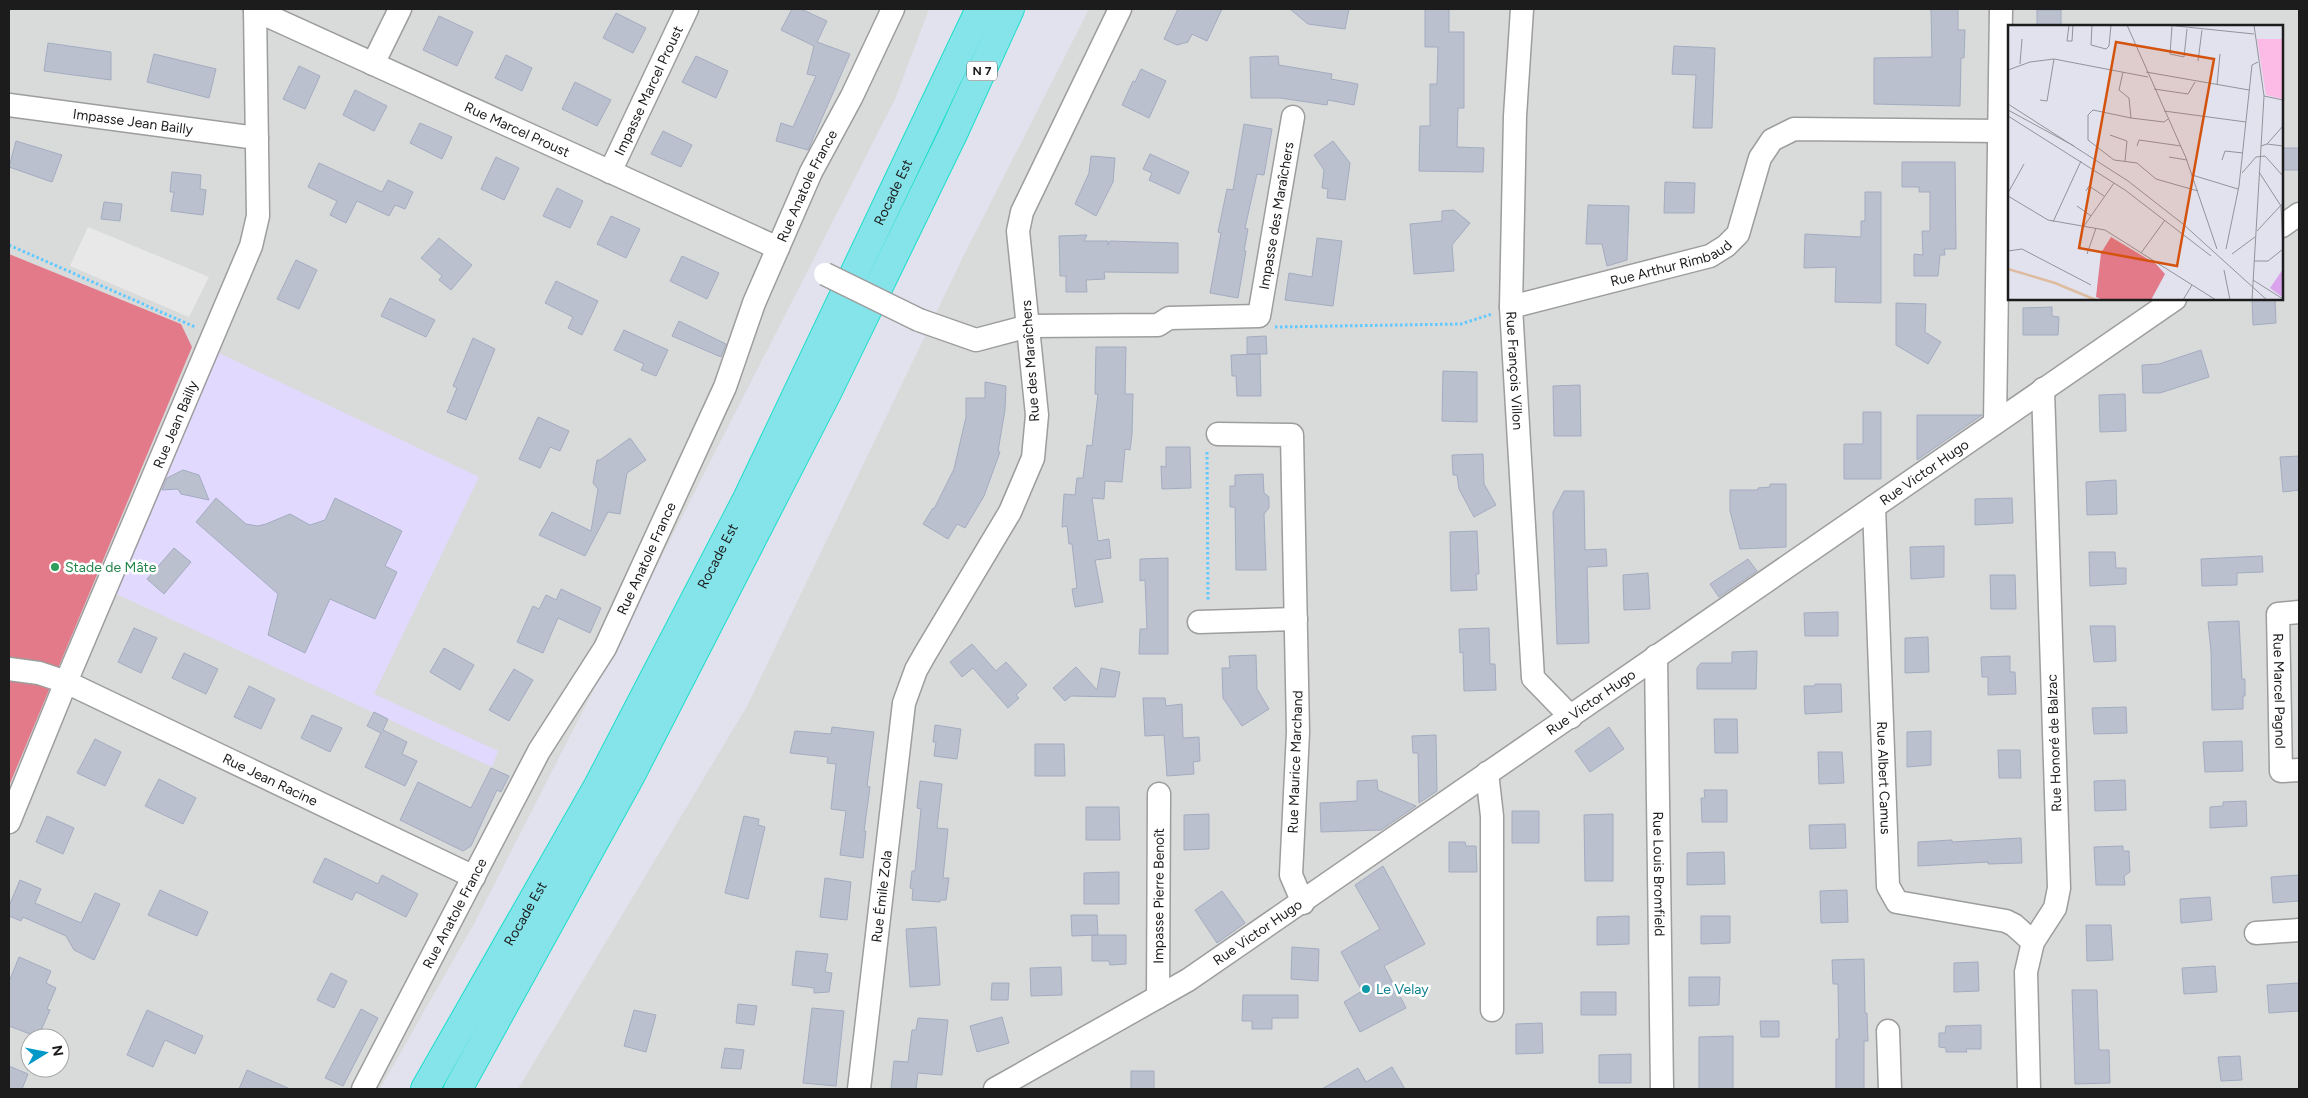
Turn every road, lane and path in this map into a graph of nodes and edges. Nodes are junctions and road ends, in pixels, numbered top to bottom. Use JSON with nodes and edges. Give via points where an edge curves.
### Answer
{"nodes":[{"id":1,"x":400,"y":9,"type":"edge"},
{"id":2,"x":687,"y":9,"type":"edge"},
{"id":3,"x":893,"y":9,"type":"edge"},
{"id":4,"x":980,"y":9,"type":"edge"},
{"id":5,"x":1010,"y":9,"type":"edge"},
{"id":6,"x":1120,"y":9,"type":"edge"},
{"id":7,"x":1522,"y":9,"type":"edge"},
{"id":8,"x":2001,"y":9,"type":"edge"},
{"id":9,"x":255,"y":10,"type":"edge"},
{"id":10,"x":373,"y":64,"type":"junction"},
{"id":11,"x":9,"y":105,"type":"edge"},
{"id":12,"x":1294,"y":116,"type":"dead end"},
{"id":13,"x":2000,"y":131,"type":"junction"},
{"id":14,"x":256,"y":138,"type":"junction"},
{"id":15,"x":610,"y":172,"type":"junction"},
{"id":16,"x":2299,"y":214,"type":"edge"},
{"id":17,"x":2283,"y":225,"type":"edge"},
{"id":18,"x":9,"y":245,"type":"edge"},
{"id":19,"x":778,"y":248,"type":"junction"},
{"id":20,"x":826,"y":274,"type":"dead end"},
{"id":21,"x":2175,"y":300,"type":"edge"},
{"id":22,"x":1511,"y":307,"type":"junction"},
{"id":23,"x":1262,"y":322,"type":"junction"},
{"id":24,"x":1029,"y":326,"type":"junction"},
{"id":25,"x":214,"y":335,"type":"junction"},
{"id":26,"x":2044,"y":389,"type":"junction"},
{"id":27,"x":1995,"y":423,"type":"junction"},
{"id":28,"x":1218,"y":434,"type":"joint"},
{"id":29,"x":1874,"y":507,"type":"junction"},
{"id":30,"x":2299,"y":612,"type":"edge"},
{"id":31,"x":1296,"y":620,"type":"junction"},
{"id":32,"x":1203,"y":622,"type":"joint"},
{"id":33,"x":1656,"y":656,"type":"junction"},
{"id":34,"x":9,"y":669,"type":"edge"},
{"id":35,"x":66,"y":682,"type":"junction"},
{"id":36,"x":904,"y":703,"type":"joint"},
{"id":37,"x":1571,"y":717,"type":"junction"},
{"id":38,"x":2299,"y":770,"type":"edge"},
{"id":39,"x":1486,"y":773,"type":"junction"},
{"id":40,"x":1159,"y":794,"type":"dead end"},
{"id":41,"x":9,"y":822,"type":"edge"},
{"id":42,"x":474,"y":877,"type":"junction"},
{"id":43,"x":1303,"y":903,"type":"junction"},
{"id":44,"x":2299,"y":930,"type":"edge"},
{"id":45,"x":2256,"y":933,"type":"dead end"},
{"id":46,"x":2033,"y":942,"type":"junction"},
{"id":47,"x":1158,"y":997,"type":"junction"},
{"id":48,"x":1492,"y":1010,"type":"dead end"},
{"id":49,"x":1888,"y":1031,"type":"dead end"},
{"id":50,"x":1008,"y":1086,"type":"edge"},
{"id":51,"x":363,"y":1089,"type":"edge"},
{"id":52,"x":425,"y":1089,"type":"edge"},
{"id":53,"x":458,"y":1089,"type":"edge"},
{"id":54,"x":859,"y":1089,"type":"edge"},
{"id":55,"x":1662,"y":1089,"type":"edge"},
{"id":56,"x":1890,"y":1089,"type":"edge"},
{"id":57,"x":2029,"y":1089,"type":"edge"}],
"edges":[{"from":1,"to":10,"type":"street"},
{"from":2,"to":15,"type":"street","name":"Impasse Marcel Proust"},
{"from":3,"to":19,"type":"street","name":"Rue Anatole France","via":[[811,172]]},
{"from":4,"to":52,"type":"highway","name":"Rocade Est","via":[[747,500],[598,786]]},
{"from":5,"to":53,"type":"highway","name":"Rocade Est","number":"N 7","via":[[827,394],[635,766]]},
{"from":6,"to":24,"type":"street","name":"Rue des Maraîchers","via":[[1022,212],[1018,231]]},
{"from":7,"to":22,"type":"street","name":"Rue François Villon","via":[[1515,116]]},
{"from":8,"to":13,"type":"street"},
{"from":9,"to":10,"type":"street","name":"Rue Marcel Proust"},
{"from":9,"to":14,"type":"street","name":"Rue Jean Bailly"},
{"from":10,"to":15,"type":"street","name":"Rue Marcel Proust"},
{"from":11,"to":14,"type":"street","name":"Impasse Jean Bailly"},
{"from":12,"to":23,"type":"street","name":"Impasse des Maraîchers"},
{"from":13,"to":22,"type":"street","name":"Rue Arthur Rimbaud","via":[[1794,129],[1772,140],[1760,158],[1738,234],[1726,246],[1710,256]]},
{"from":13,"to":27,"type":"street"},
{"from":14,"to":25,"type":"street","name":"Rue Jean Bailly","via":[[258,216],[251,246]]},
{"from":15,"to":19,"type":"street","name":"Rue Marcel Proust"},
{"from":16,"to":17,"type":"street"},
{"from":18,"to":25,"type":"path"},
{"from":19,"to":42,"type":"street","name":"Rue Anatole France","via":[[754,303],[726,387],[605,648],[539,751]]},
{"from":20,"to":24,"type":"street","bridge":true,"via":[[919,320],[976,340]]},
{"from":21,"to":26,"type":"street","name":"Rue Victor Hugo"},
{"from":22,"to":23,"type":"path","via":[[1461,324]]},
{"from":22,"to":37,"type":"street","name":"Rue François Villon","via":[[1533,678]]},
{"from":23,"to":24,"type":"street","via":[[1169,318],[1158,325]]},
{"from":24,"to":36,"type":"street","name":"Rue des Maraîchers","via":[[1037,415],[1033,458],[1010,512],[925,654]]},
{"from":25,"to":35,"type":"street","name":"Rue Jean Bailly"},
{"from":26,"to":27,"type":"street","name":"Rue Victor Hugo"},
{"from":26,"to":46,"type":"street","name":"Rue Honoré de Balzac","via":[[2059,888],[2055,908]]},
{"from":27,"to":29,"type":"street","name":"Rue Victor Hugo"},
{"from":28,"to":31,"type":"street","name":"Rue Maurice Marchand","via":[[1292,435]]},
{"from":28,"to":32,"type":"path","via":[[1206,454]]},
{"from":29,"to":33,"type":"street","name":"Rue Victor Hugo"},
{"from":29,"to":46,"type":"street","name":"Rue Albert Camus","via":[[1888,886],[1897,902],[2006,920]]},
{"from":30,"to":38,"type":"street","name":"Rue Marcel Pagnol","via":[[2278,614],[2281,771]]},
{"from":31,"to":32,"type":"street"},
{"from":31,"to":43,"type":"street","name":"Rue Maurice Marchand","via":[[1298,732],[1291,875]]},
{"from":33,"to":37,"type":"street","name":"Rue Victor Hugo"},
{"from":33,"to":55,"type":"street","name":"Rue Louis Bromfield"},
{"from":34,"to":35,"type":"street","name":"Rue Jean Racine","via":[[40,673]]},
{"from":35,"to":41,"type":"street","name":"Rue Jean Bailly"},
{"from":35,"to":42,"type":"street","name":"Rue Jean Racine"},
{"from":36,"to":54,"type":"street","name":"Rue Émile Zola"},
{"from":37,"to":39,"type":"street","name":"Rue Victor Hugo"},
{"from":39,"to":43,"type":"street","name":"Rue Victor Hugo"},
{"from":39,"to":48,"type":"street","via":[[1492,816]]},
{"from":40,"to":47,"type":"street","name":"Impasse Pierre Benoît"},
{"from":42,"to":51,"type":"street","name":"Rue Anatole France"},
{"from":43,"to":47,"type":"street","name":"Rue Victor Hugo"},
{"from":44,"to":45,"type":"street"},
{"from":46,"to":57,"type":"street","name":"Rue Honoré de Balzac","via":[[2026,972]]},
{"from":47,"to":50,"type":"street","name":"Rue Victor Hugo"},
{"from":49,"to":56,"type":"street"}]}
